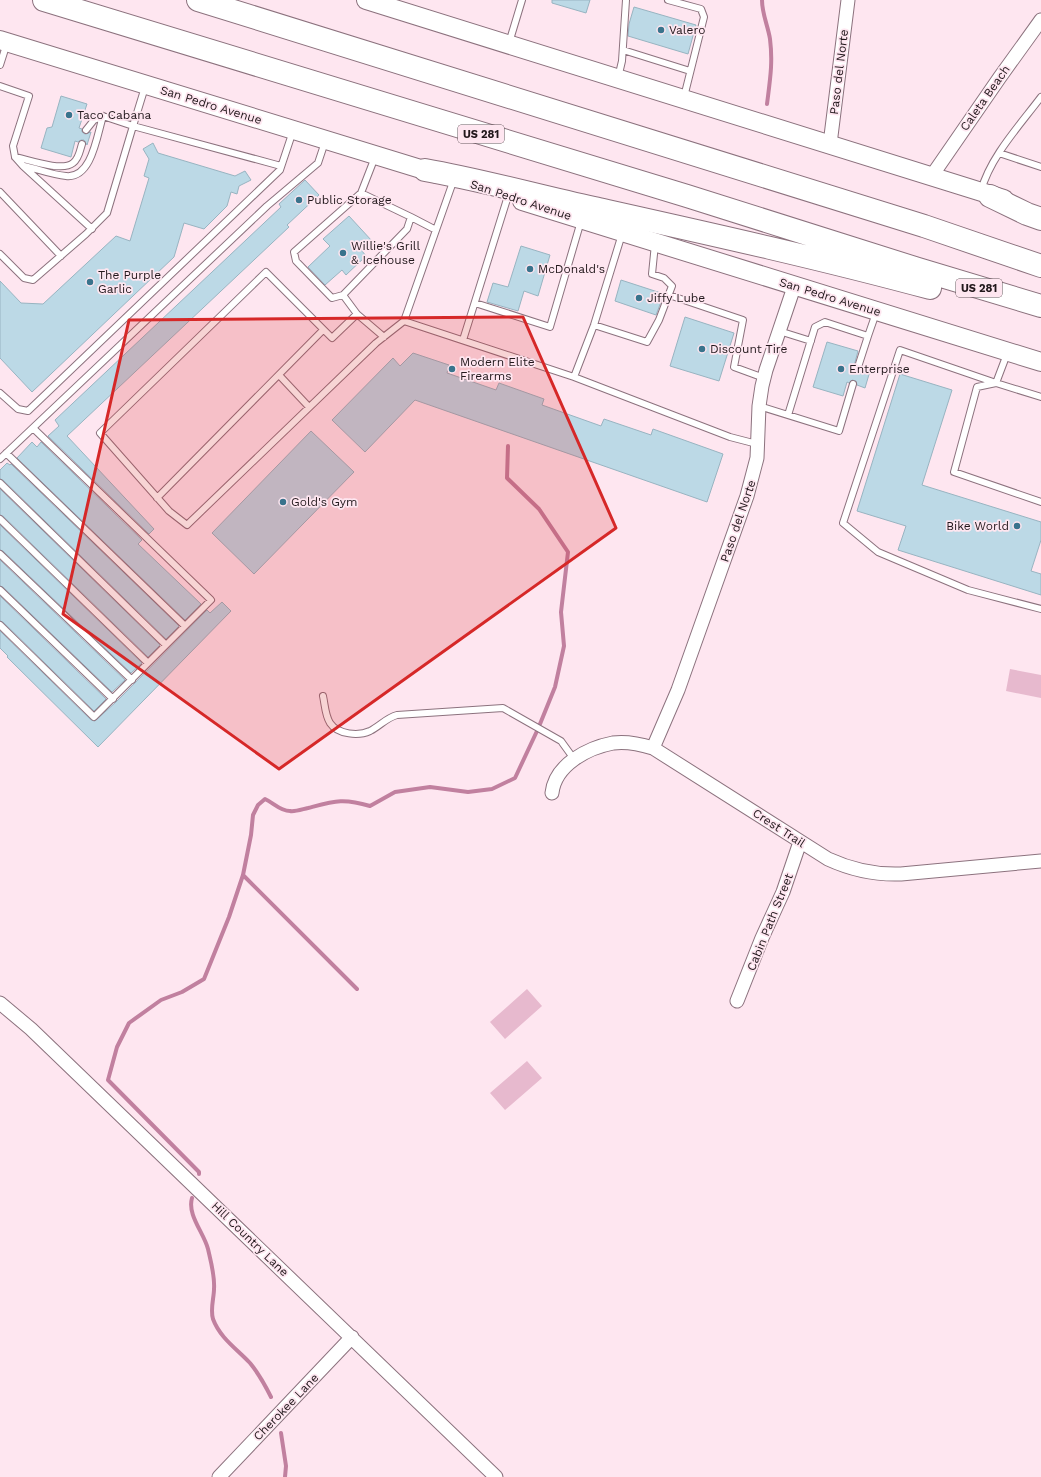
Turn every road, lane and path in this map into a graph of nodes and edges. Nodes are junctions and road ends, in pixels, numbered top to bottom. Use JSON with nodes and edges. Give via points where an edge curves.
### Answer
{"nodes":[{"id":1,"x":44,"y":0,"type":"edge"},
{"id":2,"x":198,"y":0,"type":"edge"},
{"id":3,"x":366,"y":0,"type":"edge"},
{"id":4,"x":522,"y":0,"type":"edge"},
{"id":5,"x":626,"y":0,"type":"edge"},
{"id":6,"x":668,"y":0,"type":"edge"},
{"id":7,"x":848,"y":0,"type":"edge"},
{"id":8,"x":1041,"y":20,"type":"edge"},
{"id":9,"x":4,"y":41,"type":"edge"},
{"id":10,"x":509,"y":44,"type":"junction"},
{"id":11,"x":623,"y":50,"type":"junction"},
{"id":12,"x":0,"y":65,"type":"edge"},
{"id":13,"x":690,"y":71,"type":"junction"},
{"id":14,"x":618,"y":78,"type":"junction"},
{"id":15,"x":145,"y":85,"type":"junction"},
{"id":16,"x":0,"y":86,"type":"edge"},
{"id":17,"x":1041,"y":97,"type":"edge"},
{"id":18,"x":683,"y":99,"type":"junction"},
{"id":19,"x":102,"y":116,"type":"junction"},
{"id":20,"x":133,"y":126,"type":"junction"},
{"id":21,"x":86,"y":130,"type":"dead end"},
{"id":22,"x":293,"y":131,"type":"junction"},
{"id":23,"x":326,"y":141,"type":"junction"},
{"id":24,"x":82,"y":144,"type":"dead end"},
{"id":25,"x":830,"y":144,"type":"junction"},
{"id":26,"x":999,"y":153,"type":"junction"},
{"id":27,"x":376,"y":156,"type":"junction"},
{"id":28,"x":15,"y":157,"type":"junction"},
{"id":29,"x":22,"y":166,"type":"junction"},
{"id":30,"x":281,"y":166,"type":"junction"},
{"id":31,"x":1041,"y":167,"type":"edge"},
{"id":32,"x":425,"y":170,"type":"joint"},
{"id":33,"x":456,"y":177,"type":"junction"},
{"id":34,"x":931,"y":177,"type":"junction"},
{"id":35,"x":0,"y":192,"type":"edge"},
{"id":36,"x":361,"y":193,"type":"junction"},
{"id":37,"x":985,"y":194,"type":"junction"},
{"id":38,"x":508,"y":196,"type":"junction"},
{"id":39,"x":1041,"y":210,"type":"edge"},
{"id":40,"x":411,"y":217,"type":"junction"},
{"id":41,"x":1041,"y":219,"type":"edge"},
{"id":42,"x":582,"y":220,"type":"junction"},
{"id":43,"x":92,"y":229,"type":"junction"},
{"id":44,"x":436,"y":230,"type":"junction"},
{"id":45,"x":622,"y":232,"type":"junction"},
{"id":46,"x":655,"y":243,"type":"junction"},
{"id":47,"x":0,"y":254,"type":"edge"},
{"id":48,"x":61,"y":256,"type":"junction"},
{"id":49,"x":1041,"y":266,"type":"edge"},
{"id":50,"x":794,"y":286,"type":"junction"},
{"id":51,"x":343,"y":295,"type":"junction"},
{"id":52,"x":669,"y":295,"type":"junction"},
{"id":53,"x":475,"y":303,"type":"junction"},
{"id":54,"x":1041,"y":306,"type":"edge"},
{"id":55,"x":876,"y":311,"type":"junction"},
{"id":56,"x":358,"y":314,"type":"junction"},
{"id":57,"x":1041,"y":319,"type":"edge"},
{"id":58,"x":404,"y":321,"type":"junction"},
{"id":59,"x":594,"y":325,"type":"junction"},
{"id":60,"x":323,"y":330,"type":"junction"},
{"id":61,"x":779,"y":331,"type":"junction"},
{"id":62,"x":868,"y":336,"type":"junction"},
{"id":63,"x":384,"y":337,"type":"junction"},
{"id":64,"x":463,"y":340,"type":"junction"},
{"id":65,"x":810,"y":341,"type":"junction"},
{"id":66,"x":1008,"y":352,"type":"junction"},
{"id":67,"x":1041,"y":362,"type":"edge"},
{"id":68,"x":858,"y":367,"type":"dead end"},
{"id":69,"x":279,"y":374,"type":"junction"},
{"id":70,"x":574,"y":377,"type":"junction"},
{"id":71,"x":764,"y":378,"type":"junction"},
{"id":72,"x":996,"y":382,"type":"junction"},
{"id":73,"x":853,"y":384,"type":"dead end"},
{"id":74,"x":0,"y":393,"type":"edge"},
{"id":75,"x":1041,"y":398,"type":"edge"},
{"id":76,"x":759,"y":406,"type":"junction"},
{"id":77,"x":310,"y":407,"type":"junction"},
{"id":78,"x":788,"y":415,"type":"junction"},
{"id":79,"x":32,"y":428,"type":"junction"},
{"id":80,"x":757,"y":444,"type":"junction"},
{"id":81,"x":6,"y":453,"type":"junction"},
{"id":82,"x":0,"y":459,"type":"edge"},
{"id":83,"x":0,"y":482,"type":"edge"},
{"id":84,"x":157,"y":498,"type":"junction"},
{"id":85,"x":1041,"y":502,"type":"edge"},
{"id":86,"x":0,"y":519,"type":"edge"},
{"id":87,"x":0,"y":554,"type":"edge"},
{"id":88,"x":0,"y":590,"type":"edge"},
{"id":89,"x":1041,"y":609,"type":"edge"},
{"id":90,"x":0,"y":625,"type":"edge"},
{"id":91,"x":185,"y":626,"type":"junction"},
{"id":92,"x":166,"y":645,"type":"junction"},
{"id":93,"x":148,"y":663,"type":"junction"},
{"id":94,"x":132,"y":680,"type":"junction"},
{"id":95,"x":323,"y":696,"type":"dead end"},
{"id":96,"x":113,"y":699,"type":"junction"},
{"id":97,"x":653,"y":748,"type":"junction"},
{"id":98,"x":574,"y":759,"type":"junction"},
{"id":99,"x":552,"y":793,"type":"dead end"},
{"id":100,"x":800,"y":842,"type":"junction"},
{"id":101,"x":1041,"y":861,"type":"edge"},
{"id":102,"x":737,"y":1001,"type":"dead end"},
{"id":103,"x":0,"y":1003,"type":"edge"},
{"id":104,"x":352,"y":1337,"type":"junction"},
{"id":105,"x":219,"y":1477,"type":"edge"},
{"id":106,"x":496,"y":1477,"type":"edge"}],
"edges":[{"from":1,"to":54,"type":"highway","number":"US 281"},
{"from":2,"to":49,"type":"highway","via":[[924,226]]},
{"from":3,"to":10,"type":"main road"},
{"from":4,"to":10,"type":"lane"},
{"from":5,"to":11,"type":"lane"},
{"from":6,"to":13,"type":"lane","via":[[701,9],[704,17]]},
{"from":7,"to":25,"type":"street","name":"Paso del Norte"},
{"from":8,"to":34,"type":"street","name":"Caleta Beach"},
{"from":9,"to":12,"type":"lane"},
{"from":9,"to":15,"type":"main road","name":"San Pedro Avenue"},
{"from":10,"to":14,"type":"main road"},
{"from":11,"to":13,"type":"lane"},
{"from":11,"to":14,"type":"lane"},
{"from":13,"to":18,"type":"lane"},
{"from":14,"to":18,"type":"main road"},
{"from":15,"to":20,"type":"lane"},
{"from":15,"to":22,"type":"main road","name":"San Pedro Avenue"},
{"from":16,"to":28,"type":"lane","via":[[28,96],[13,146]]},
{"from":17,"to":26,"type":"lane"},
{"from":18,"to":25,"type":"main road"},
{"from":19,"to":20,"type":"lane"},
{"from":19,"to":21,"type":"lane","via":[[94,120]]},
{"from":19,"to":29,"type":"lane","via":[[89,162],[77,175],[67,177]]},
{"from":20,"to":30,"type":"lane"},
{"from":20,"to":43,"type":"lane","via":[[107,213]]},
{"from":22,"to":23,"type":"main road","name":"San Pedro Avenue"},
{"from":22,"to":30,"type":"lane"},
{"from":23,"to":27,"type":"main road","name":"San Pedro Avenue"},
{"from":23,"to":79,"type":"lane","via":[[318,163],[267,206]]},
{"from":24,"to":28,"type":"lane","via":[[77,160],[64,167]]},
{"from":25,"to":34,"type":"main road"},
{"from":26,"to":31,"type":"lane"},
{"from":26,"to":37,"type":"lane","via":[[984,179]]},
{"from":27,"to":32,"type":"main road","name":"San Pedro Avenue"},
{"from":27,"to":36,"type":"lane"},
{"from":28,"to":29,"type":"lane"},
{"from":29,"to":43,"type":"lane"},
{"from":30,"to":74,"type":"lane","via":[[280,170],[28,411],[18,409]]},
{"from":32,"to":33,"type":"highway"},
{"from":33,"to":38,"type":"main road","name":"San Pedro Avenue"},
{"from":33,"to":44,"type":"lane"},
{"from":33,"to":57,"type":"highway","via":[[899,280]]},
{"from":34,"to":37,"type":"main road"},
{"from":35,"to":48,"type":"lane"},
{"from":36,"to":40,"type":"lane"},
{"from":36,"to":51,"type":"lane","via":[[294,252],[296,261],[332,298]]},
{"from":37,"to":39,"type":"main road"},
{"from":37,"to":41,"type":"highway"},
{"from":38,"to":42,"type":"main road","name":"San Pedro Avenue"},
{"from":38,"to":53,"type":"lane"},
{"from":40,"to":44,"type":"lane"},
{"from":40,"to":51,"type":"lane","via":[[407,229]]},
{"from":42,"to":45,"type":"main road","name":"San Pedro Avenue"},
{"from":42,"to":53,"type":"lane","via":[[550,328]]},
{"from":43,"to":48,"type":"lane"},
{"from":44,"to":58,"type":"lane"},
{"from":45,"to":46,"type":"main road","name":"San Pedro Avenue"},
{"from":45,"to":59,"type":"lane"},
{"from":46,"to":50,"type":"main road","name":"San Pedro Avenue"},
{"from":46,"to":52,"type":"lane","via":[[652,274],[664,278],[672,286]]},
{"from":47,"to":48,"type":"lane","via":[[24,278],[33,280]]},
{"from":50,"to":55,"type":"main road","name":"San Pedro Avenue"},
{"from":50,"to":61,"type":"street","name":"Paso del Norte"},
{"from":51,"to":56,"type":"lane"},
{"from":52,"to":59,"type":"lane","via":[[660,320],[647,342]]},
{"from":52,"to":71,"type":"lane","via":[[743,320],[734,367]]},
{"from":53,"to":64,"type":"lane"},
{"from":55,"to":62,"type":"lane"},
{"from":55,"to":66,"type":"main road","name":"San Pedro Avenue"},
{"from":56,"to":60,"type":"lane","via":[[332,338]]},
{"from":56,"to":63,"type":"lane"},
{"from":58,"to":63,"type":"lane"},
{"from":58,"to":64,"type":"lane"},
{"from":59,"to":70,"type":"lane"},
{"from":60,"to":69,"type":"lane"},
{"from":60,"to":84,"type":"lane","via":[[266,272],[100,433]]},
{"from":61,"to":65,"type":"lane"},
{"from":61,"to":71,"type":"street","name":"Paso del Norte"},
{"from":62,"to":65,"type":"lane","via":[[825,322],[815,327]]},
{"from":62,"to":68,"type":"lane"},
{"from":63,"to":77,"type":"lane"},
{"from":64,"to":70,"type":"lane"},
{"from":65,"to":78,"type":"lane"},
{"from":66,"to":67,"type":"main road","name":"San Pedro Avenue"},
{"from":66,"to":72,"type":"lane"},
{"from":69,"to":77,"type":"lane"},
{"from":69,"to":84,"type":"lane"},
{"from":70,"to":80,"type":"lane","via":[[730,437]]},
{"from":71,"to":76,"type":"street","name":"Paso del Norte"},
{"from":72,"to":75,"type":"lane"},
{"from":72,"to":85,"type":"lane","via":[[977,387],[954,472]]},
{"from":72,"to":89,"type":"lane","via":[[900,350],[843,523],[878,552],[968,590]]},
{"from":73,"to":78,"type":"lane","via":[[839,431]]},
{"from":76,"to":78,"type":"lane"},
{"from":76,"to":80,"type":"street","name":"Paso del Norte"},
{"from":77,"to":84,"type":"lane","via":[[187,525]]},
{"from":79,"to":81,"type":"lane"},
{"from":79,"to":91,"type":"lane","via":[[211,600]]},
{"from":80,"to":97,"type":"street","name":"Paso del Norte","via":[[757,458],[747,496],[678,690]]},
{"from":81,"to":82,"type":"lane"},
{"from":81,"to":91,"type":"lane"},
{"from":83,"to":92,"type":"lane"},
{"from":86,"to":93,"type":"lane"},
{"from":87,"to":94,"type":"lane"},
{"from":88,"to":96,"type":"lane"},
{"from":90,"to":96,"type":"lane","via":[[94,717]]},
{"from":91,"to":92,"type":"lane"},
{"from":92,"to":93,"type":"lane"},
{"from":93,"to":94,"type":"lane"},
{"from":94,"to":96,"type":"lane"},
{"from":95,"to":98,"type":"lane","via":[[326,715],[331,724],[345,733],[369,731],[397,715],[498,707],[508,710],[561,741]]},
{"from":97,"to":98,"type":"street","name":"Crest Trail","via":[[627,742],[613,743],[600,746]]},
{"from":97,"to":100,"type":"street","name":"Crest Trail"},
{"from":98,"to":99,"type":"street","name":"Crest Trail","via":[[557,776]]},
{"from":100,"to":101,"type":"street","name":"Crest Trail","via":[[842,865],[856,870],[886,874]]},
{"from":100,"to":102,"type":"street","name":"Cabin Path Street","via":[[783,892]]},
{"from":103,"to":104,"type":"street","name":"Hill Country Lane","via":[[43,1040]]},
{"from":104,"to":105,"type":"street","name":"Cherokee Lane"},
{"from":104,"to":106,"type":"street","name":"Hill Country Lane"}]}
